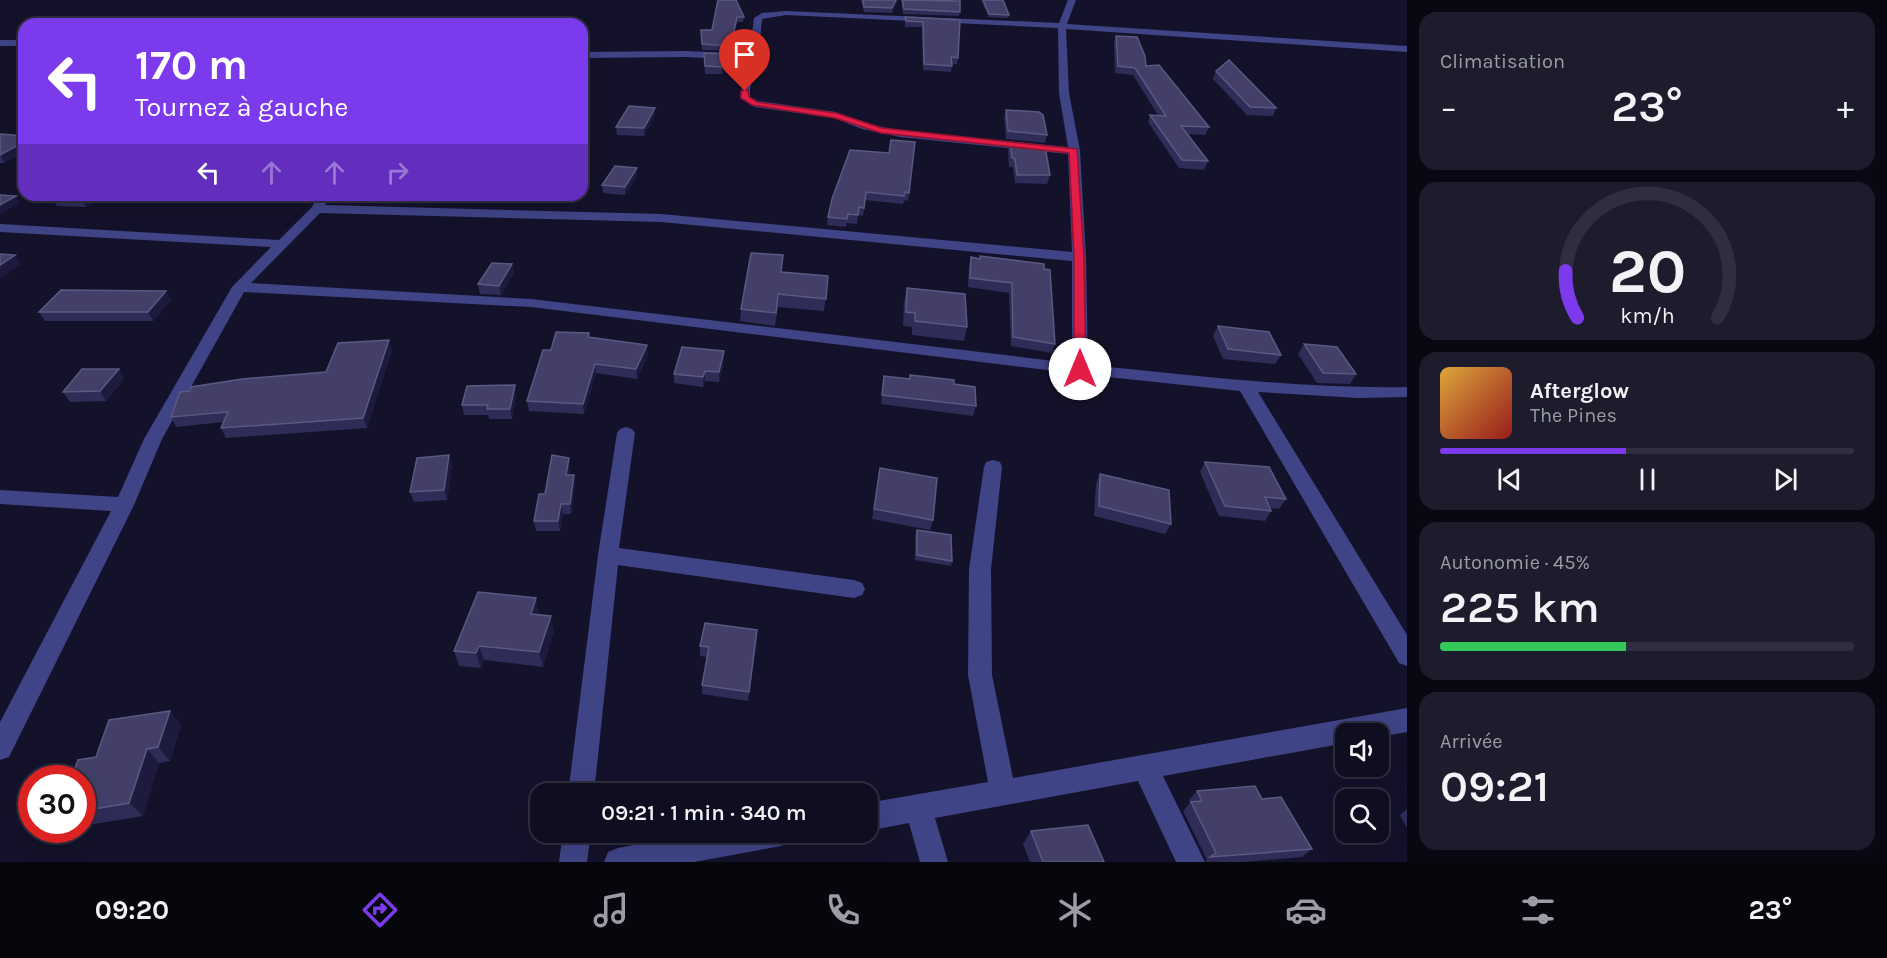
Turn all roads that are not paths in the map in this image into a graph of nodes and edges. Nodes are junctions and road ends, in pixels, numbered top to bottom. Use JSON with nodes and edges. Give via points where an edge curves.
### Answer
{"nodes":[{"id":1,"x":1072,"y":0,"type":"edge"},
{"id":2,"x":1062,"y":26,"type":"junction"},
{"id":3,"x":0,"y":43,"type":"edge"},
{"id":4,"x":18,"y":43,"type":"edge"},
{"id":5,"x":1407,"y":49,"type":"edge"},
{"id":6,"x":588,"y":55,"type":"edge"},
{"id":7,"x":750,"y":57,"type":"junction"},
{"id":8,"x":1074,"y":151,"type":"junction"},
{"id":9,"x":321,"y":202,"type":"edge"},
{"id":10,"x":0,"y":228,"type":"edge"},
{"id":11,"x":283,"y":244,"type":"junction"},
{"id":12,"x":1079,"y":256,"type":"junction"},
{"id":13,"x":239,"y":286,"type":"junction"},
{"id":14,"x":1080,"y":369,"type":"junction"},
{"id":15,"x":1246,"y":386,"type":"junction"},
{"id":16,"x":1407,"y":392,"type":"edge"},
{"id":17,"x":626,"y":433,"type":"dead end"},
{"id":18,"x":993,"y":467,"type":"dead end"},
{"id":19,"x":0,"y":497,"type":"edge"},
{"id":20,"x":124,"y":505,"type":"junction"},
{"id":21,"x":608,"y":555,"type":"junction"},
{"id":22,"x":854,"y":589,"type":"dead end"},
{"id":23,"x":1407,"y":656,"type":"edge"},
{"id":24,"x":1407,"y":720,"type":"edge"},
{"id":25,"x":0,"y":748,"type":"edge"},
{"id":26,"x":1145,"y":767,"type":"junction"},
{"id":27,"x":582,"y":783,"type":"edge"},
{"id":28,"x":1003,"y":793,"type":"junction"},
{"id":29,"x":919,"y":808,"type":"junction"},
{"id":30,"x":878,"y":815,"type":"edge"},
{"id":31,"x":576,"y":843,"type":"edge"},
{"id":32,"x":721,"y":843,"type":"edge"},
{"id":33,"x":573,"y":862,"type":"edge"},
{"id":34,"x":618,"y":862,"type":"edge"},
{"id":35,"x":934,"y":862,"type":"edge"},
{"id":36,"x":1191,"y":862,"type":"edge"}],
"edges":[{"from":1,"to":2,"type":"street"},
{"from":2,"to":5,"type":"street"},
{"from":2,"to":7,"type":"street","via":[[773,14],[758,18],[756,44]]},
{"from":2,"to":8,"type":"street","via":[[1064,93]]},
{"from":3,"to":4,"type":"street"},
{"from":6,"to":7,"type":"street"},
{"from":7,"to":8,"type":"street","via":[[745,98],[754,104],[836,116],[900,134]]},
{"from":8,"to":12,"type":"street"},
{"from":9,"to":11,"type":"street"},
{"from":9,"to":12,"type":"street","via":[[662,218]]},
{"from":10,"to":11,"type":"street"},
{"from":11,"to":13,"type":"street"},
{"from":12,"to":14,"type":"street"},
{"from":13,"to":14,"type":"street","via":[[531,303]]},
{"from":13,"to":20,"type":"street","via":[[153,439]]},
{"from":14,"to":15,"type":"street"},
{"from":15,"to":16,"type":"street"},
{"from":15,"to":23,"type":"street"},
{"from":17,"to":21,"type":"street"},
{"from":18,"to":28,"type":"street","via":[[980,569],[980,675]]},
{"from":19,"to":20,"type":"street"},
{"from":20,"to":25,"type":"street"},
{"from":21,"to":22,"type":"street"},
{"from":21,"to":27,"type":"street"},
{"from":24,"to":26,"type":"street"},
{"from":26,"to":28,"type":"street"},
{"from":26,"to":36,"type":"street"},
{"from":28,"to":29,"type":"street"},
{"from":29,"to":30,"type":"street"},
{"from":29,"to":35,"type":"street"},
{"from":31,"to":33,"type":"street"},
{"from":32,"to":34,"type":"street"}]}
